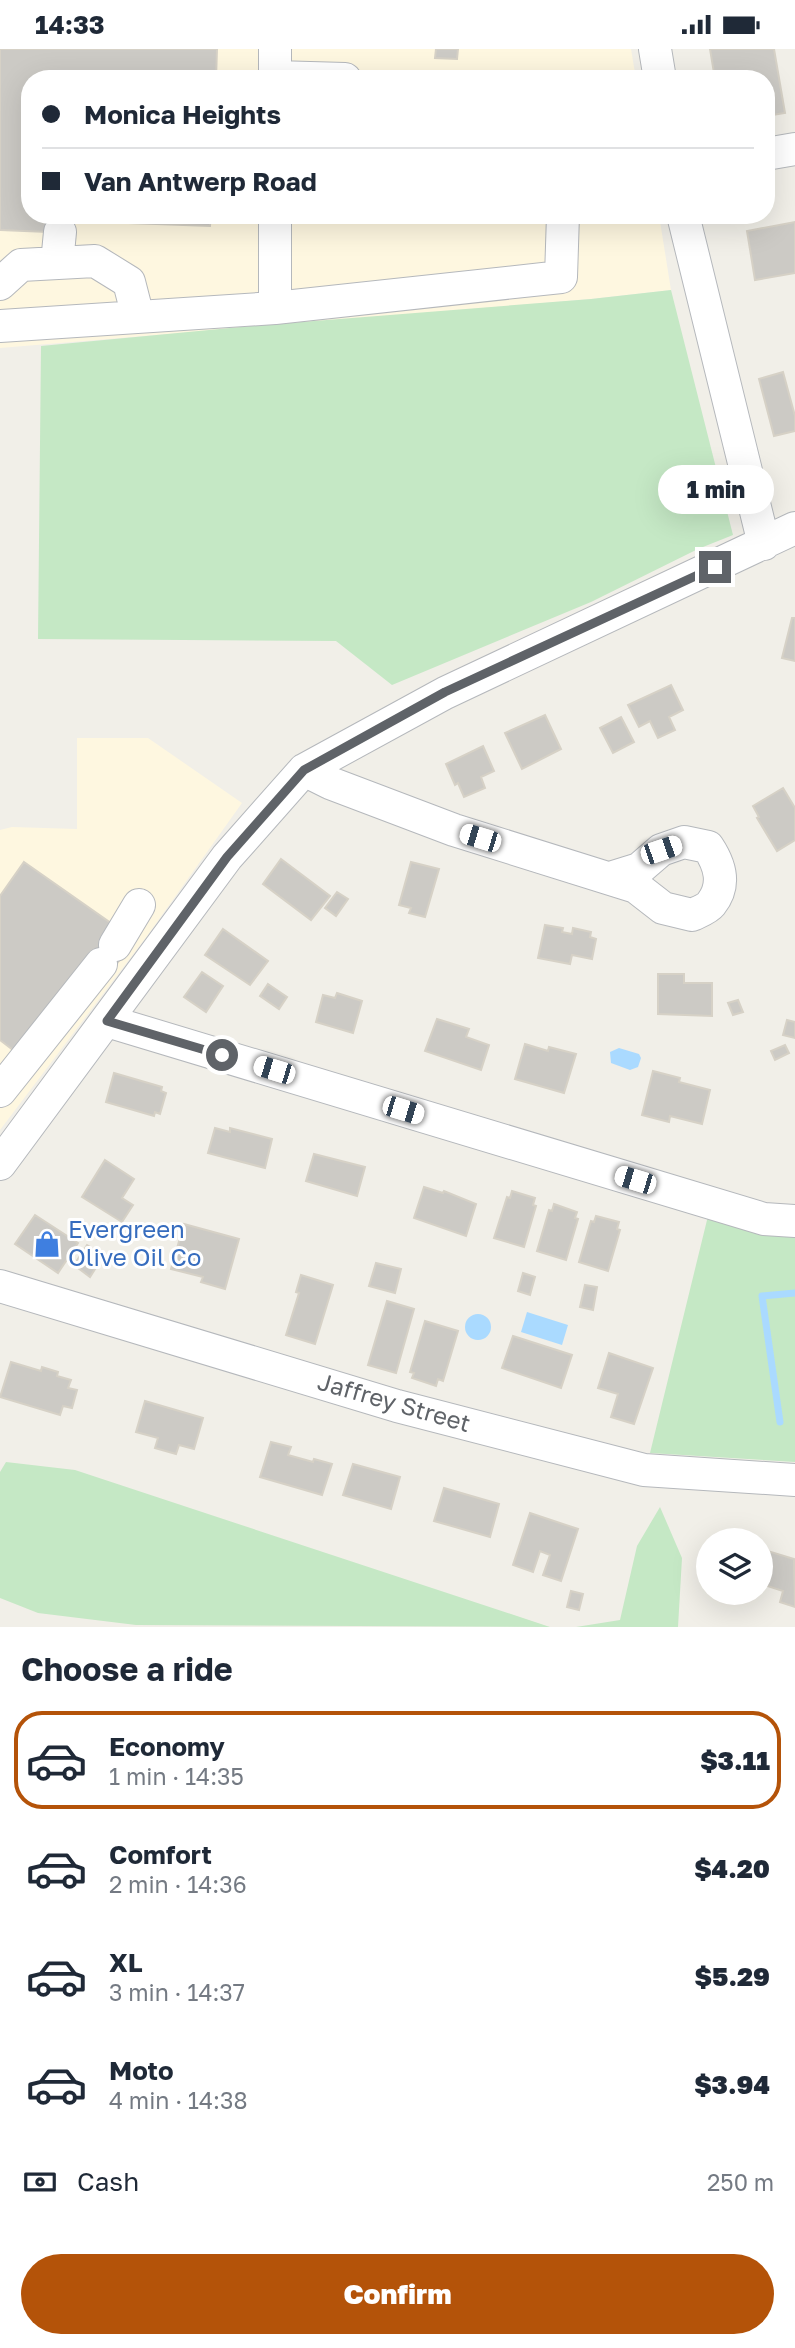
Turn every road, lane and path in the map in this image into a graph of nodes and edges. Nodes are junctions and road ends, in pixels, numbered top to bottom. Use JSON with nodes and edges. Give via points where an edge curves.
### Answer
{"nodes":[{"id":1,"x":655,"y":49,"type":"edge"},
{"id":2,"x":658,"y":70,"type":"edge"},
{"id":3,"x":795,"y":149,"type":"edge"},
{"id":4,"x":775,"y":152,"type":"edge"},
{"id":5,"x":275,"y":224,"type":"edge"},
{"id":6,"x":563,"y":224,"type":"edge"},
{"id":7,"x":685,"y":224,"type":"edge"},
{"id":8,"x":60,"y":232,"type":"dead end"},
{"id":9,"x":57,"y":263,"type":"junction"},
{"id":10,"x":0,"y":284,"type":"edge"},
{"id":11,"x":275,"y":307,"type":"junction"},
{"id":12,"x":138,"y":317,"type":"junction"},
{"id":13,"x":0,"y":326,"type":"edge"},
{"id":14,"x":795,"y":528,"type":"edge"},
{"id":15,"x":764,"y":544,"type":"junction"},
{"id":16,"x":304,"y":770,"type":"junction"},
{"id":17,"x":610,"y":878,"type":"dead end"},
{"id":18,"x":139,"y":905,"type":"dead end"},
{"id":19,"x":107,"y":1021,"type":"junction"},
{"id":20,"x":0,"y":1091,"type":"edge"},
{"id":21,"x":0,"y":1164,"type":"edge"},
{"id":22,"x":795,"y":1221,"type":"edge"},
{"id":23,"x":0,"y":1286,"type":"edge"},
{"id":24,"x":795,"y":1480,"type":"edge"}],
"edges":[{"from":1,"to":2,"type":"street"},
{"from":3,"to":4,"type":"street"},
{"from":5,"to":11,"type":"street"},
{"from":6,"to":11,"type":"street","via":[[561,277]]},
{"from":7,"to":15,"type":"street"},
{"from":8,"to":9,"type":"street"},
{"from":9,"to":10,"type":"street","via":[[21,265]]},
{"from":9,"to":12,"type":"street","via":[[95,261],[129,282]]},
{"from":11,"to":12,"type":"street"},
{"from":12,"to":13,"type":"street"},
{"from":14,"to":15,"type":"street"},
{"from":15,"to":16,"type":"street","via":[[445,692]]},
{"from":16,"to":17,"type":"street","via":[[454,830]]},
{"from":16,"to":19,"type":"street","via":[[227,857]]},
{"from":18,"to":20,"type":"street","via":[[108,954]]},
{"from":19,"to":21,"type":"street"},
{"from":19,"to":22,"type":"street","via":[[764,1219]]},
{"from":23,"to":24,"type":"street","name":"Jaffrey Street","via":[[397,1406],[644,1471]]}]}
